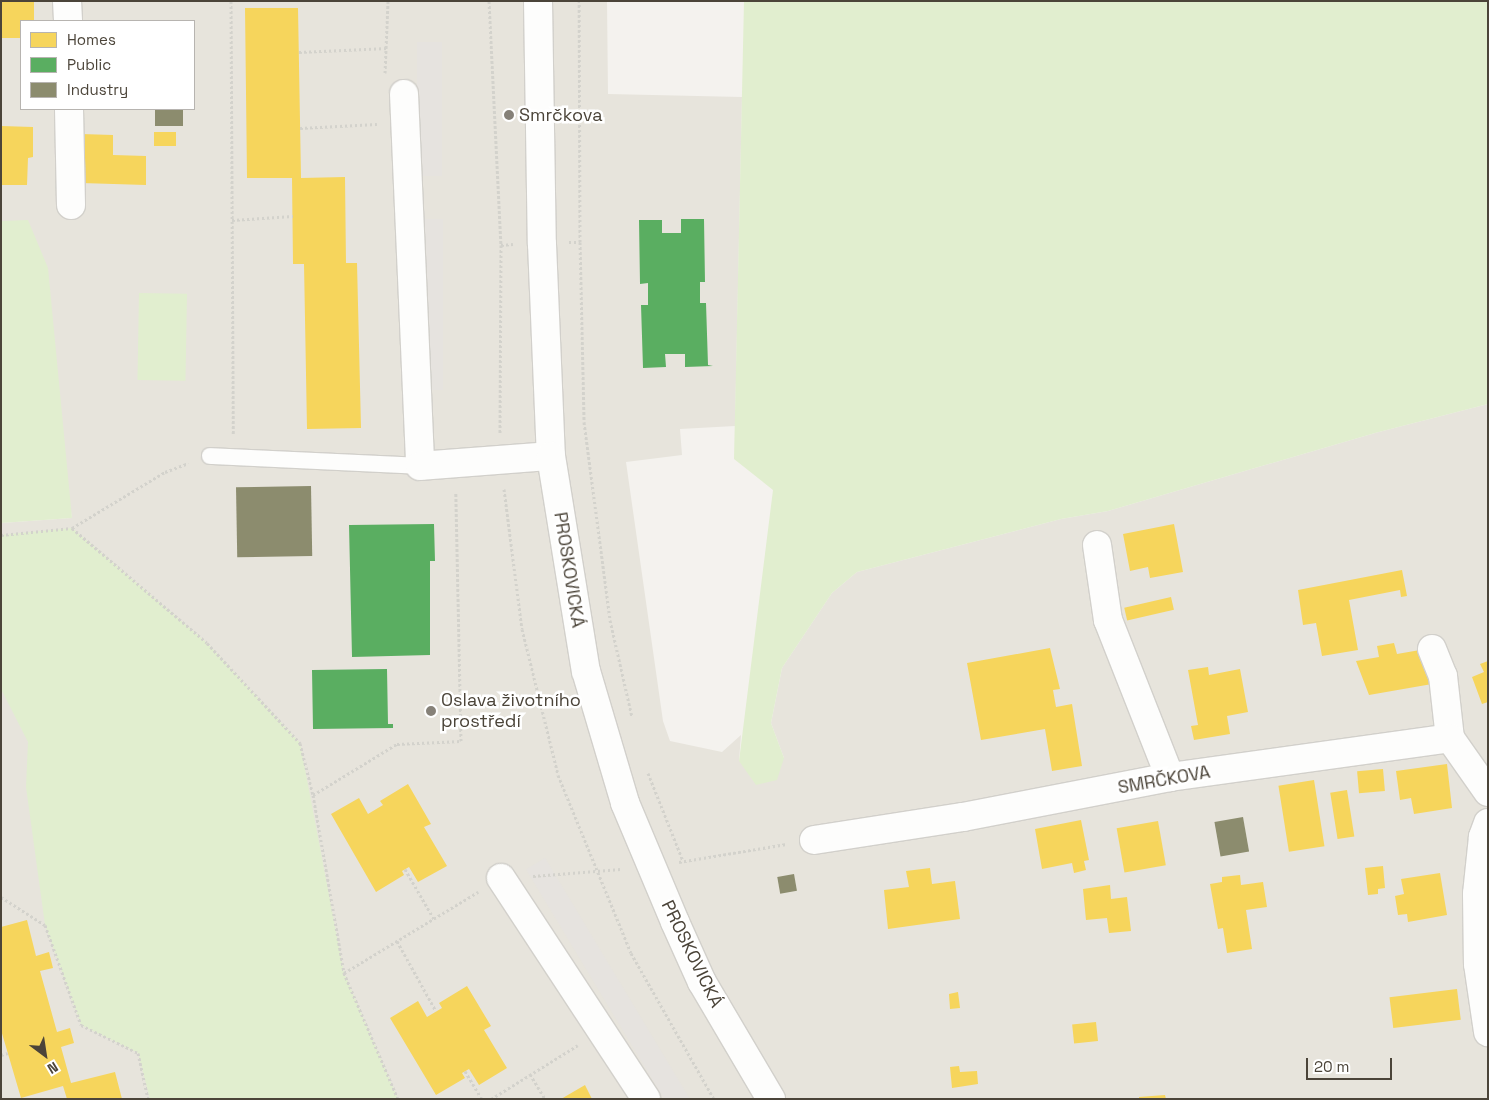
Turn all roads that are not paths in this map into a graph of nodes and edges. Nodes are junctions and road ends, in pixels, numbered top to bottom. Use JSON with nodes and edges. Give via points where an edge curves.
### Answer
{"nodes":[{"id":1,"x":67,"y":1,"type":"edge"},
{"id":2,"x":538,"y":1,"type":"edge"},
{"id":3,"x":68,"y":20,"type":"edge"},
{"id":4,"x":394,"y":86,"type":"road end"},
{"id":5,"x":69,"y":110,"type":"edge"},
{"id":6,"x":71,"y":205,"type":"dead end"},
{"id":7,"x":210,"y":456,"type":"road end"},
{"id":8,"x":551,"y":456,"type":"junction"},
{"id":9,"x":420,"y":466,"type":"junction"},
{"id":10,"x":1097,"y":545,"type":"dead end"},
{"id":11,"x":1432,"y":649,"type":"dead end"},
{"id":12,"x":1450,"y":738,"type":"junction"},
{"id":13,"x":1170,"y":778,"type":"junction"},
{"id":14,"x":1488,"y":792,"type":"edge"},
{"id":15,"x":1488,"y":823,"type":"edge"},
{"id":16,"x":814,"y":840,"type":"dead end"},
{"id":17,"x":501,"y":878,"type":"dead end"},
{"id":18,"x":1488,"y":1032,"type":"edge"},
{"id":19,"x":646,"y":1099,"type":"edge"},
{"id":20,"x":771,"y":1099,"type":"edge"}],
"edges":[{"from":1,"to":3,"type":"street"},
{"from":2,"to":8,"type":"street","name":"PROSKOVICKÁ","via":[[542,244]]},
{"from":4,"to":9,"type":"street"},
{"from":5,"to":6,"type":"street"},
{"from":7,"to":9,"type":"lane"},
{"from":8,"to":9,"type":"street"},
{"from":8,"to":20,"type":"street","name":"PROSKOVICKÁ","via":[[586,671],[625,803],[702,982]]},
{"from":10,"to":13,"type":"street","via":[[1108,620]]},
{"from":11,"to":12,"type":"street","via":[[1442,676]]},
{"from":12,"to":13,"type":"street","name":"SMRČKOVA"},
{"from":12,"to":14,"type":"street"},
{"from":13,"to":16,"type":"street","name":"SMRČKOVA","via":[[963,817]]},
{"from":15,"to":18,"type":"street","via":[[1483,837],[1477,894],[1478,964]]},
{"from":17,"to":19,"type":"street"}]}
